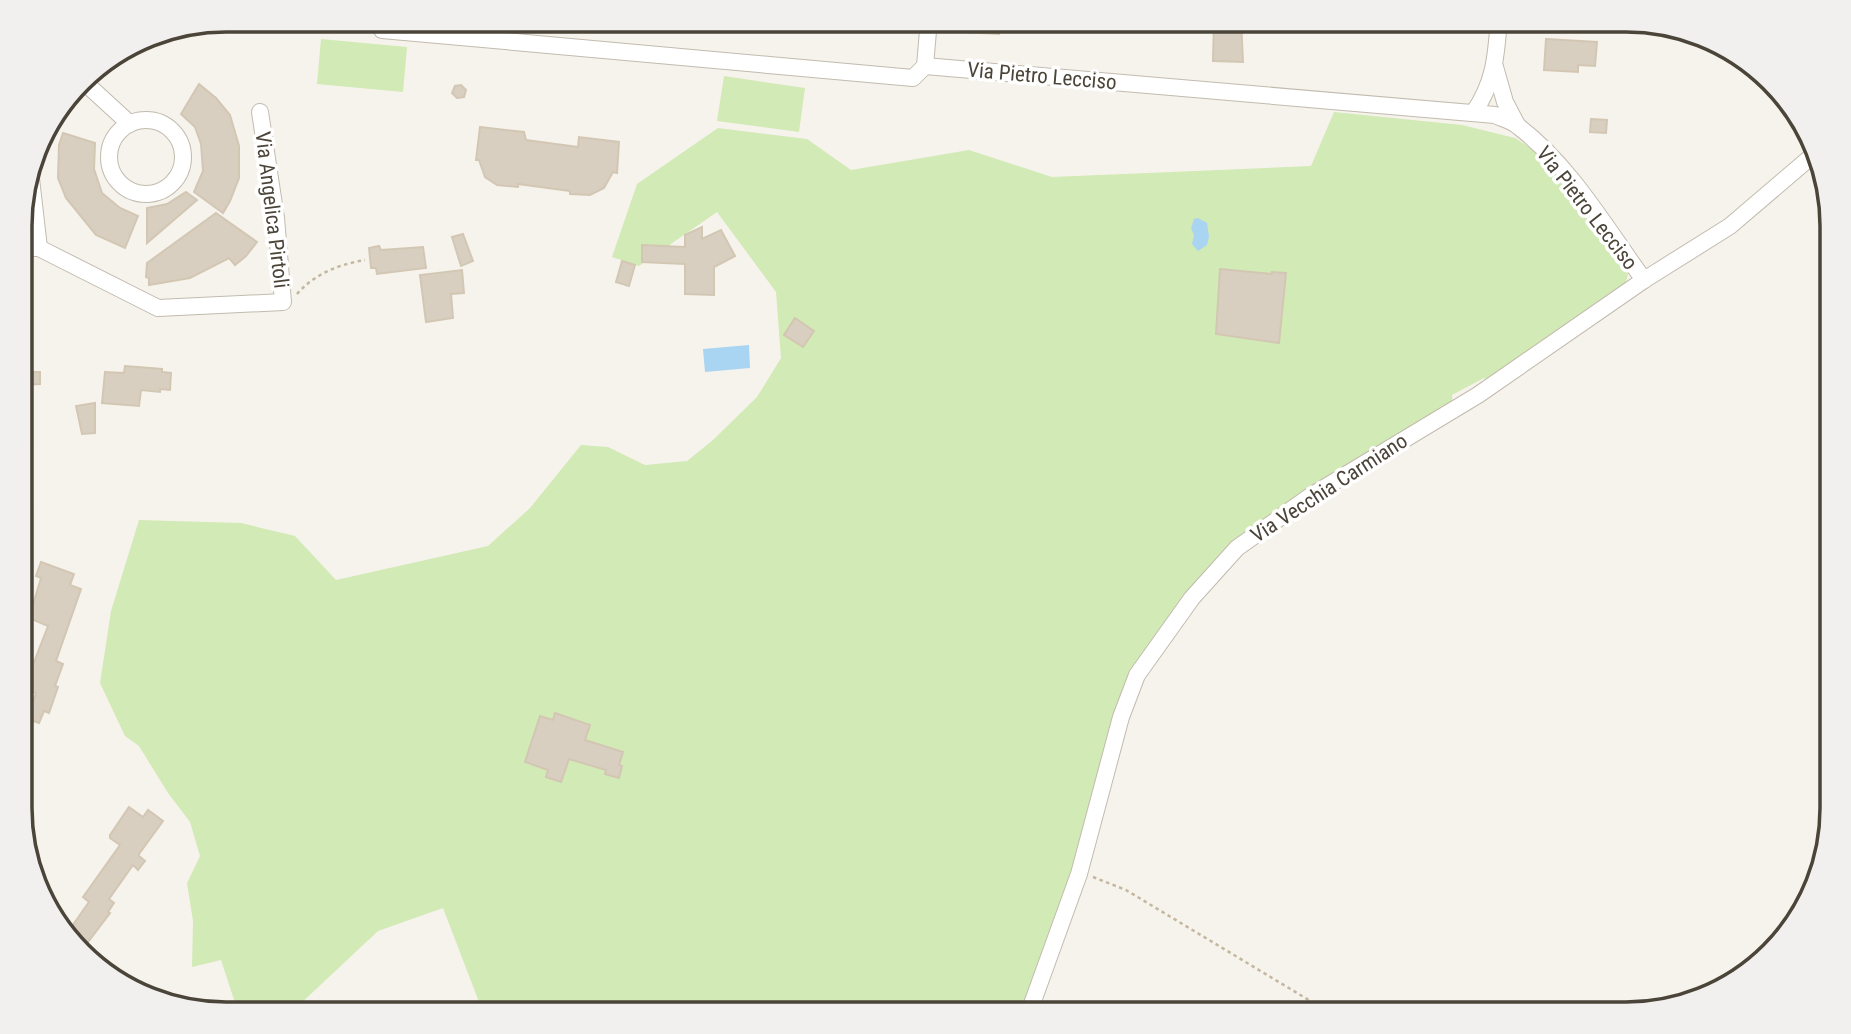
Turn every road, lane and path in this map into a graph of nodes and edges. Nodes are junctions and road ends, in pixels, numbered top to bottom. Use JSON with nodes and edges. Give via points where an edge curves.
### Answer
{"nodes":[{"id":1,"x":404,"y":32,"type":"edge"},
{"id":2,"x":928,"y":32,"type":"edge"},
{"id":3,"x":1498,"y":32,"type":"edge"},
{"id":4,"x":925,"y":66,"type":"junction"},
{"id":5,"x":1495,"y":67,"type":"junction"},
{"id":6,"x":90,"y":88,"type":"edge"},
{"id":7,"x":260,"y":112,"type":"dead end"},
{"id":8,"x":1474,"y":112,"type":"junction"},
{"id":9,"x":130,"y":124,"type":"junction"},
{"id":10,"x":1517,"y":125,"type":"junction"},
{"id":11,"x":1808,"y":160,"type":"edge"},
{"id":12,"x":33,"y":199,"type":"edge"},
{"id":13,"x":32,"y":248,"type":"edge"},
{"id":14,"x":39,"y":248,"type":"junction"},
{"id":15,"x":365,"y":260,"type":"dead end"},
{"id":16,"x":1644,"y":280,"type":"junction"},
{"id":17,"x":296,"y":295,"type":"dead end"},
{"id":18,"x":1079,"y":874,"type":"junction"},
{"id":19,"x":1032,"y":1002,"type":"edge"},
{"id":20,"x":1312,"y":1002,"type":"edge"}],
"edges":[{"from":1,"to":4,"type":"street","name":"Via Pietro Lecciso","via":[[913,78]]},
{"from":2,"to":4,"type":"street"},
{"from":3,"to":5,"type":"street"},
{"from":4,"to":8,"type":"street","name":"Via Pietro Lecciso"},
{"from":5,"to":8,"type":"street"},
{"from":5,"to":10,"type":"street"},
{"from":6,"to":9,"type":"street"},
{"from":7,"to":14,"type":"street","name":"Via Angelica Pirtoli","via":[[284,302],[158,308]]},
{"from":8,"to":10,"type":"street","name":"Via Pietro Lecciso"},
{"from":9,"to":9,"type":"street","via":[[112,142],[110,167],[125,188],[150,194],[163,190],[172,184],[183,163],[180,140],[153,120]]},
{"from":10,"to":16,"type":"street","name":"Via Pietro Lecciso","via":[[1578,189]]},
{"from":11,"to":16,"type":"street","name":"Via Vecchia Carmiano","via":[[1730,226]]},
{"from":12,"to":14,"type":"street"},
{"from":13,"to":14,"type":"street"},
{"from":15,"to":17,"type":"path","via":[[343,263],[305,284]]},
{"from":16,"to":18,"type":"street","name":"Via Vecchia Carmiano","via":[[1478,395],[1309,498],[1237,548],[1192,598],[1137,675],[1121,717]]},
{"from":18,"to":19,"type":"street","name":"Via Vecchia Carmiano"},
{"from":18,"to":20,"type":"path","via":[[1126,890]]}]}
